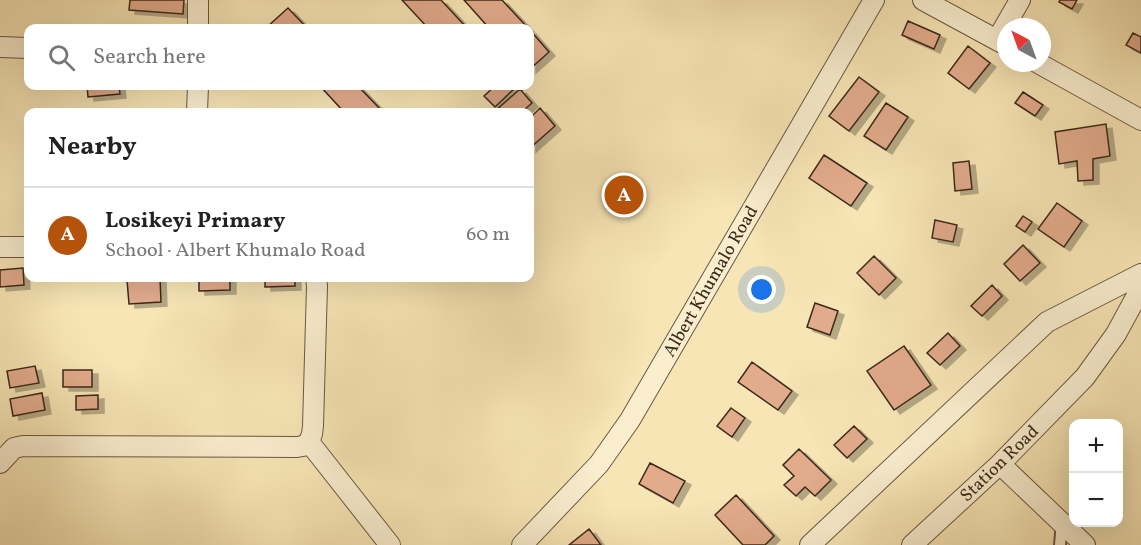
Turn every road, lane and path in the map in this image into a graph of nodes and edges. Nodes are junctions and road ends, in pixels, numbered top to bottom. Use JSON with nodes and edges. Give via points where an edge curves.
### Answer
{"nodes":[{"id":1,"x":198,"y":0,"type":"edge"},
{"id":2,"x":874,"y":0,"type":"edge"},
{"id":3,"x":923,"y":0,"type":"edge"},
{"id":4,"x":1020,"y":0,"type":"edge"},
{"id":5,"x":1012,"y":18,"type":"edge"},
{"id":6,"x":198,"y":24,"type":"edge"},
{"id":7,"x":997,"y":41,"type":"edge"},
{"id":8,"x":0,"y":47,"type":"edge"},
{"id":9,"x":24,"y":48,"type":"edge"},
{"id":10,"x":1051,"y":70,"type":"edge"},
{"id":11,"x":198,"y":90,"type":"edge"},
{"id":12,"x":197,"y":108,"type":"edge"},
{"id":13,"x":1141,"y":120,"type":"edge"},
{"id":14,"x":0,"y":247,"type":"edge"},
{"id":15,"x":24,"y":247,"type":"edge"},
{"id":16,"x":1141,"y":274,"type":"edge"},
{"id":17,"x":316,"y":282,"type":"edge"},
{"id":18,"x":1141,"y":288,"type":"edge"},
{"id":19,"x":309,"y":442,"type":"junction"},
{"id":20,"x":0,"y":463,"type":"edge"},
{"id":21,"x":1000,"y":464,"type":"junction"},
{"id":22,"x":1062,"y":522,"type":"junction"},
{"id":23,"x":390,"y":545,"type":"edge"},
{"id":24,"x":522,"y":545,"type":"edge"},
{"id":25,"x":810,"y":545,"type":"edge"},
{"id":26,"x":912,"y":545,"type":"edge"},
{"id":27,"x":1060,"y":545,"type":"edge"},
{"id":28,"x":1085,"y":545,"type":"edge"}],
"edges":[{"from":1,"to":6,"type":"street"},
{"from":2,"to":24,"type":"street","name":"Albert Khumalo Road","via":[[630,420],[599,464]]},
{"from":3,"to":7,"type":"street"},
{"from":4,"to":5,"type":"street"},
{"from":8,"to":9,"type":"street"},
{"from":10,"to":13,"type":"street"},
{"from":11,"to":12,"type":"street"},
{"from":14,"to":15,"type":"street"},
{"from":16,"to":25,"type":"street","via":[[1047,322]]},
{"from":17,"to":19,"type":"street","via":[[313,426]]},
{"from":18,"to":21,"type":"street","name":"Station Road","via":[[1116,334],[1085,377]]},
{"from":19,"to":20,"type":"street","via":[[297,447],[23,446],[14,448]]},
{"from":19,"to":23,"type":"street"},
{"from":21,"to":22,"type":"street"},
{"from":21,"to":26,"type":"street","name":"Station Road"},
{"from":22,"to":27,"type":"lane"},
{"from":22,"to":28,"type":"street"}]}
